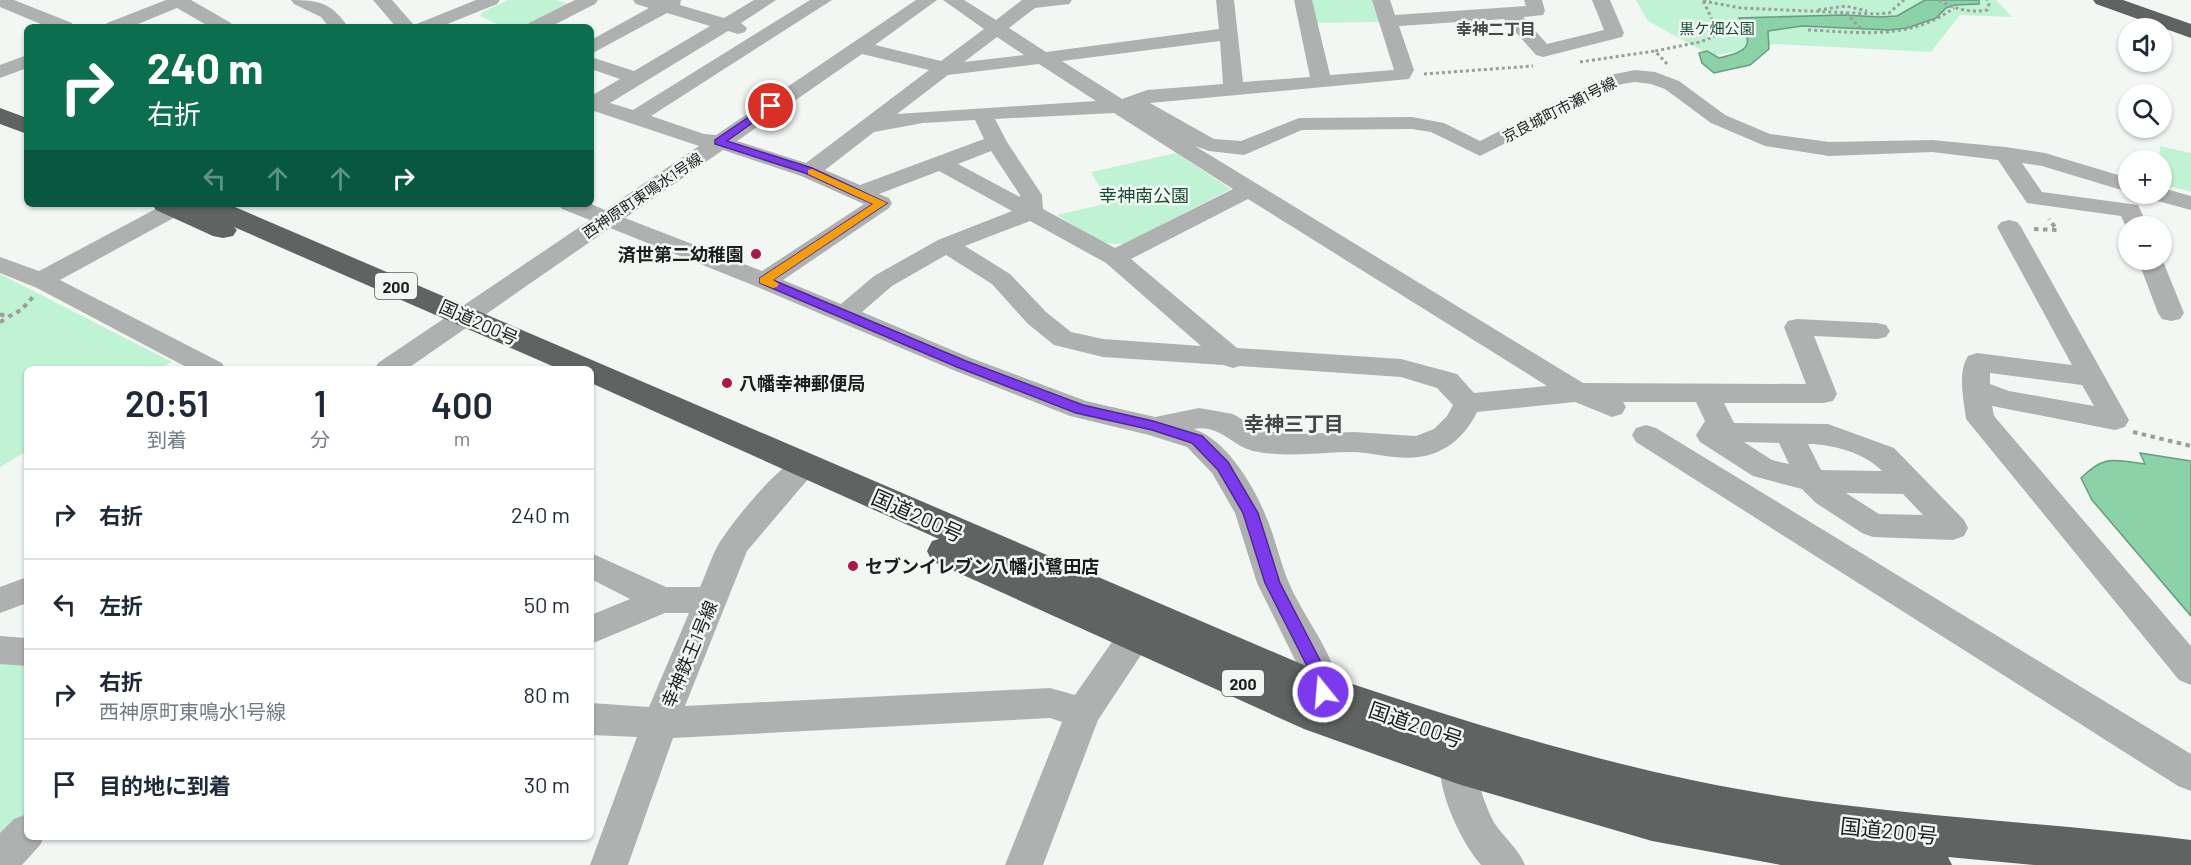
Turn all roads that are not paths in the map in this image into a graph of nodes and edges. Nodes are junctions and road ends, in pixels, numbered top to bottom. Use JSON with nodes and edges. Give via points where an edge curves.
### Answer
{"nodes":[{"id":1,"x":300,"y":0,"type":"edge"},
{"id":2,"x":382,"y":0,"type":"edge"},
{"id":3,"x":448,"y":0,"type":"edge"},
{"id":4,"x":491,"y":0,"type":"edge"},
{"id":5,"x":589,"y":0,"type":"edge"},
{"id":6,"x":642,"y":0,"type":"edge"},
{"id":7,"x":767,"y":0,"type":"edge"},
{"id":8,"x":823,"y":0,"type":"edge"},
{"id":9,"x":928,"y":0,"type":"edge"},
{"id":10,"x":952,"y":0,"type":"edge"},
{"id":11,"x":1063,"y":0,"type":"edge"},
{"id":12,"x":1225,"y":0,"type":"edge"},
{"id":13,"x":1303,"y":0,"type":"edge"},
{"id":14,"x":1381,"y":0,"type":"edge"},
{"id":15,"x":1533,"y":0,"type":"edge"},
{"id":16,"x":1601,"y":0,"type":"edge"},
{"id":17,"x":2103,"y":0,"type":"edge"},
{"id":18,"x":2126,"y":0,"type":"edge"},
{"id":19,"x":0,"y":1,"type":"edge"},
{"id":20,"x":180,"y":1,"type":"edge"},
{"id":21,"x":1032,"y":2,"type":"edge"},
{"id":22,"x":671,"y":3,"type":"edge"},
{"id":23,"x":148,"y":5,"type":"edge"},
{"id":24,"x":1509,"y":13,"type":"junction"},
{"id":25,"x":463,"y":14,"type":"junction"},
{"id":26,"x":1388,"y":21,"type":"junction"},
{"id":27,"x":2191,"y":23,"type":"edge"},
{"id":28,"x":58,"y":24,"type":"edge"},
{"id":29,"x":119,"y":24,"type":"edge"},
{"id":30,"x":219,"y":24,"type":"edge"},
{"id":31,"x":337,"y":24,"type":"edge"},
{"id":32,"x":403,"y":24,"type":"edge"},
{"id":33,"x":431,"y":24,"type":"edge"},
{"id":34,"x":481,"y":24,"type":"dead end"},
{"id":35,"x":542,"y":24,"type":"edge"},
{"id":36,"x":725,"y":26,"type":"junction"},
{"id":37,"x":998,"y":28,"type":"junction"},
{"id":38,"x":2191,"y":31,"type":"edge"},
{"id":39,"x":1227,"y":34,"type":"junction"},
{"id":40,"x":769,"y":35,"type":"junction"},
{"id":41,"x":594,"y":46,"type":"edge"},
{"id":42,"x":858,"y":47,"type":"junction"},
{"id":43,"x":1045,"y":58,"type":"junction"},
{"id":44,"x":24,"y":62,"type":"edge"},
{"id":45,"x":594,"y":64,"type":"edge"},
{"id":46,"x":942,"y":68,"type":"junction"},
{"id":47,"x":0,"y":72,"type":"edge"},
{"id":48,"x":636,"y":78,"type":"junction"},
{"id":49,"x":1321,"y":81,"type":"junction"},
{"id":50,"x":1234,"y":89,"type":"junction"},
{"id":51,"x":594,"y":103,"type":"edge"},
{"id":52,"x":1128,"y":104,"type":"junction"},
{"id":53,"x":594,"y":105,"type":"edge"},
{"id":54,"x":982,"y":114,"type":"junction"},
{"id":55,"x":0,"y":115,"type":"edge"},
{"id":56,"x":636,"y":117,"type":"junction"},
{"id":57,"x":24,"y":126,"type":"edge"},
{"id":58,"x":868,"y":127,"type":"junction"},
{"id":59,"x":0,"y":133,"type":"edge"},
{"id":60,"x":719,"y":142,"type":"junction"},
{"id":61,"x":996,"y":142,"type":"junction"},
{"id":62,"x":24,"y":143,"type":"edge"},
{"id":63,"x":2005,"y":154,"type":"junction"},
{"id":64,"x":939,"y":162,"type":"junction"},
{"id":65,"x":809,"y":171,"type":"junction"},
{"id":66,"x":2118,"y":182,"type":"edge"},
{"id":67,"x":1249,"y":190,"type":"junction"},
{"id":68,"x":860,"y":193,"type":"junction"},
{"id":69,"x":2172,"y":198,"type":"edge"},
{"id":70,"x":2191,"y":203,"type":"edge"},
{"id":71,"x":171,"y":207,"type":"edge"},
{"id":72,"x":179,"y":207,"type":"edge"},
{"id":73,"x":211,"y":207,"type":"edge"},
{"id":74,"x":578,"y":207,"type":"edge"},
{"id":75,"x":1031,"y":212,"type":"junction"},
{"id":76,"x":2132,"y":216,"type":"edge"},
{"id":77,"x":608,"y":218,"type":"junction"},
{"id":78,"x":2009,"y":227,"type":"road end"},
{"id":79,"x":946,"y":245,"type":"junction"},
{"id":80,"x":1115,"y":258,"type":"junction"},
{"id":81,"x":0,"y":264,"type":"edge"},
{"id":82,"x":2154,"y":270,"type":"edge"},
{"id":83,"x":764,"y":281,"type":"junction"},
{"id":84,"x":43,"y":282,"type":"junction"},
{"id":85,"x":2171,"y":313,"type":"dead end"},
{"id":86,"x":844,"y":314,"type":"junction"},
{"id":87,"x":456,"y":323,"type":"junction"},
{"id":88,"x":1877,"y":331,"type":"dead end"},
{"id":89,"x":1233,"y":358,"type":"junction"},
{"id":90,"x":206,"y":366,"type":"edge"},
{"id":91,"x":392,"y":366,"type":"edge"},
{"id":92,"x":529,"y":366,"type":"edge"},
{"id":93,"x":578,"y":366,"type":"edge"},
{"id":94,"x":594,"y":372,"type":"edge"},
{"id":95,"x":2090,"y":377,"type":"junction"},
{"id":96,"x":1976,"y":389,"type":"junction"},
{"id":97,"x":1578,"y":392,"type":"junction"},
{"id":98,"x":1704,"y":392,"type":"junction"},
{"id":99,"x":594,"y":395,"type":"edge"},
{"id":100,"x":1468,"y":403,"type":"junction"},
{"id":101,"x":1612,"y":407,"type":"dead end"},
{"id":102,"x":1153,"y":426,"type":"junction"},
{"id":103,"x":1737,"y":432,"type":"dead end"},
{"id":104,"x":1788,"y":433,"type":"junction"},
{"id":105,"x":1646,"y":435,"type":"dead end"},
{"id":106,"x":796,"y":473,"type":"junction"},
{"id":107,"x":1812,"y":481,"type":"junction"},
{"id":108,"x":1911,"y":483,"type":"junction"},
{"id":109,"x":594,"y":566,"type":"edge"},
{"id":110,"x":24,"y":591,"type":"edge"},
{"id":111,"x":0,"y":600,"type":"edge"},
{"id":112,"x":662,"y":600,"type":"junction"},
{"id":113,"x":712,"y":600,"type":"junction"},
{"id":114,"x":1140,"y":625,"type":"junction"},
{"id":115,"x":594,"y":629,"type":"edge"},
{"id":116,"x":0,"y":650,"type":"edge"},
{"id":117,"x":24,"y":652,"type":"edge"},
{"id":118,"x":2191,"y":670,"type":"edge"},
{"id":119,"x":1320,"y":704,"type":"junction"},
{"id":120,"x":1083,"y":712,"type":"junction"},
{"id":121,"x":594,"y":719,"type":"edge"},
{"id":122,"x":660,"y":723,"type":"junction"},
{"id":123,"x":1461,"y":753,"type":"junction"},
{"id":124,"x":2191,"y":774,"type":"edge"},
{"id":125,"x":24,"y":835,"type":"edge"},
{"id":126,"x":2104,"y":858,"type":"edge"},
{"id":127,"x":0,"y":861,"type":"edge"},
{"id":128,"x":2191,"y":862,"type":"edge"},
{"id":129,"x":609,"y":865,"type":"edge"},
{"id":130,"x":1024,"y":865,"type":"edge"},
{"id":131,"x":1506,"y":865,"type":"edge"},
{"id":132,"x":1929,"y":865,"type":"edge"}],
"edges":[{"from":1,"to":31,"type":"street","via":[[328,13]]},
{"from":2,"to":32,"type":"street"},
{"from":3,"to":25,"type":"street"},
{"from":4,"to":25,"type":"street"},
{"from":5,"to":35,"type":"street"},
{"from":6,"to":22,"type":"street"},
{"from":7,"to":36,"type":"street"},
{"from":8,"to":40,"type":"street"},
{"from":9,"to":42,"type":"street","name":"西神原町東鳴水1号線"},
{"from":10,"to":37,"type":"street"},
{"from":11,"to":21,"type":"street"},
{"from":12,"to":39,"type":"street"},
{"from":13,"to":49,"type":"street"},
{"from":14,"to":26,"type":"street"},
{"from":15,"to":24,"type":"street","via":[[1536,11]]},
{"from":16,"to":24,"type":"street","via":[[1615,33],[1543,51]]},
{"from":17,"to":38,"type":"highway"},
{"from":18,"to":27,"type":"highway"},
{"from":19,"to":28,"type":"street"},
{"from":20,"to":23,"type":"street"},
{"from":20,"to":30,"type":"street"},
{"from":21,"to":37,"type":"street"},
{"from":22,"to":36,"type":"street"},
{"from":22,"to":41,"type":"street"},
{"from":23,"to":29,"type":"street"},
{"from":24,"to":26,"type":"street"},
{"from":25,"to":33,"type":"street"},
{"from":25,"to":34,"type":"street"},
{"from":26,"to":49,"type":"street","via":[[1404,70],[1402,75]]},
{"from":36,"to":40,"type":"street"},
{"from":36,"to":48,"type":"street"},
{"from":37,"to":43,"type":"street"},
{"from":37,"to":46,"type":"street"},
{"from":39,"to":43,"type":"street"},
{"from":39,"to":50,"type":"street"},
{"from":40,"to":56,"type":"street"},
{"from":42,"to":46,"type":"street"},
{"from":42,"to":60,"type":"street","name":"西神原町東鳴水1号線"},
{"from":43,"to":46,"type":"street"},
{"from":43,"to":52,"type":"street"},
{"from":44,"to":47,"type":"street"},
{"from":45,"to":48,"type":"street"},
{"from":46,"to":58,"type":"street"},
{"from":48,"to":51,"type":"street"},
{"from":49,"to":50,"type":"street"},
{"from":50,"to":52,"type":"street","via":[[1148,96]]},
{"from":52,"to":54,"type":"street"},
{"from":52,"to":63,"type":"street","name":"京良城町市瀬1号線","via":[[1209,146],[1244,148],[1299,124],[1412,123],[1437,128],[1480,149],[1617,79],[1635,76],[1672,85],[1718,119],[1765,140],[1829,149],[1932,146]]},
{"from":52,"to":67,"type":"street"},
{"from":53,"to":56,"type":"street"},
{"from":54,"to":58,"type":"street","via":[[890,121]]},
{"from":54,"to":61,"type":"street"},
{"from":55,"to":57,"type":"highway"},
{"from":56,"to":60,"type":"street","via":[[701,140]]},
{"from":58,"to":65,"type":"street"},
{"from":59,"to":62,"type":"highway"},
{"from":60,"to":65,"type":"street"},
{"from":60,"to":77,"type":"street","name":"西神原町東鳴水1号線"},
{"from":61,"to":64,"type":"street"},
{"from":61,"to":75,"type":"street","via":[[1031,195]]},
{"from":63,"to":66,"type":"street","name":"京良城町市瀬1号線","via":[[2045,160]]},
{"from":63,"to":76,"type":"street","via":[[2035,198],[2130,210]]},
{"from":64,"to":68,"type":"street"},
{"from":64,"to":75,"type":"street"},
{"from":65,"to":68,"type":"street"},
{"from":67,"to":80,"type":"street"},
{"from":67,"to":97,"type":"street"},
{"from":68,"to":83,"type":"street","via":[[881,203]]},
{"from":69,"to":70,"type":"street"},
{"from":71,"to":84,"type":"street"},
{"from":72,"to":87,"type":"highway","name":"国道200号","number":"200"},
{"from":73,"to":87,"type":"highway","name":"国道200号","number":"200"},
{"from":74,"to":77,"type":"street"},
{"from":75,"to":79,"type":"street"},
{"from":75,"to":80,"type":"street"},
{"from":77,"to":83,"type":"street"},
{"from":77,"to":87,"type":"street","name":"西神原町東鳴水1号線"},
{"from":78,"to":95,"type":"street"},
{"from":79,"to":86,"type":"street","via":[[883,281]]},
{"from":79,"to":89,"type":"street","via":[[1001,279],[1063,339],[1103,348]]},
{"from":80,"to":89,"type":"street"},
{"from":81,"to":84,"type":"street"},
{"from":82,"to":85,"type":"street"},
{"from":83,"to":86,"type":"street"},
{"from":84,"to":90,"type":"street"},
{"from":86,"to":102,"type":"street","via":[[1080,409]]},
{"from":87,"to":91,"type":"street","name":"西神原町東鳴水1号線"},
{"from":87,"to":92,"type":"highway","name":"国道200号","number":"200"},
{"from":87,"to":93,"type":"highway","name":"国道200号","number":"200"},
{"from":88,"to":98,"type":"street","via":[[1797,327],[1823,394]]},
{"from":89,"to":100,"type":"street","via":[[1401,368],[1447,381]]},
{"from":94,"to":106,"type":"highway","name":"国道200号","number":"200"},
{"from":95,"to":96,"type":"street","via":[[1977,362]]},
{"from":95,"to":96,"type":"street","via":[[2115,420],[2004,400]]},
{"from":96,"to":118,"type":"street","via":[[1980,420]]},
{"from":97,"to":98,"type":"street"},
{"from":97,"to":100,"type":"street"},
{"from":97,"to":101,"type":"street"},
{"from":98,"to":107,"type":"street","via":[[1720,422],[1710,435],[1763,468]]},
{"from":99,"to":106,"type":"highway","name":"国道200号","number":"200"},
{"from":100,"to":102,"type":"street","via":[[1458,422],[1444,436],[1418,447],[1354,441],[1255,441],[1223,421],[1199,418]]},
{"from":102,"to":119,"type":"street","via":[[1197,440],[1223,466],[1250,513],[1272,583],[1316,668]]},
{"from":103,"to":104,"type":"street"},
{"from":104,"to":107,"type":"street"},
{"from":104,"to":108,"type":"street","via":[[1828,434],[1884,455]]},
{"from":105,"to":124,"type":"street"},
{"from":106,"to":113,"type":"street","name":"幸神鉄王1号線","via":[[734,544]]},
{"from":106,"to":114,"type":"highway","name":"国道200号","number":"200"},
{"from":107,"to":108,"type":"street"},
{"from":107,"to":108,"type":"street","via":[[1873,525],[1953,528]]},
{"from":109,"to":112,"type":"street"},
{"from":110,"to":111,"type":"street"},
{"from":112,"to":113,"type":"street"},
{"from":112,"to":115,"type":"street"},
{"from":113,"to":122,"type":"street","name":"幸神鉄王1号線"},
{"from":114,"to":119,"type":"highway","name":"国道200号","number":"200"},
{"from":114,"to":120,"type":"street"},
{"from":116,"to":117,"type":"street"},
{"from":119,"to":123,"type":"highway","name":"国道200号","number":"200"},
{"from":120,"to":122,"type":"street","via":[[1050,703]]},
{"from":120,"to":130,"type":"street"},
{"from":121,"to":122,"type":"street"},
{"from":122,"to":129,"type":"street","name":"幸神鉄王1号線"},
{"from":123,"to":126,"type":"highway","name":"国道200号","number":"200","via":[[1652,793],[1834,825]]},
{"from":123,"to":131,"type":"street","via":[[1461,787],[1481,836]]},
{"from":123,"to":132,"type":"highway","name":"国道200号","number":"200","via":[[1652,820],[1836,854]]},
{"from":125,"to":127,"type":"street"},
{"from":126,"to":128,"type":"highway","name":"国道200号","number":"200"}]}
